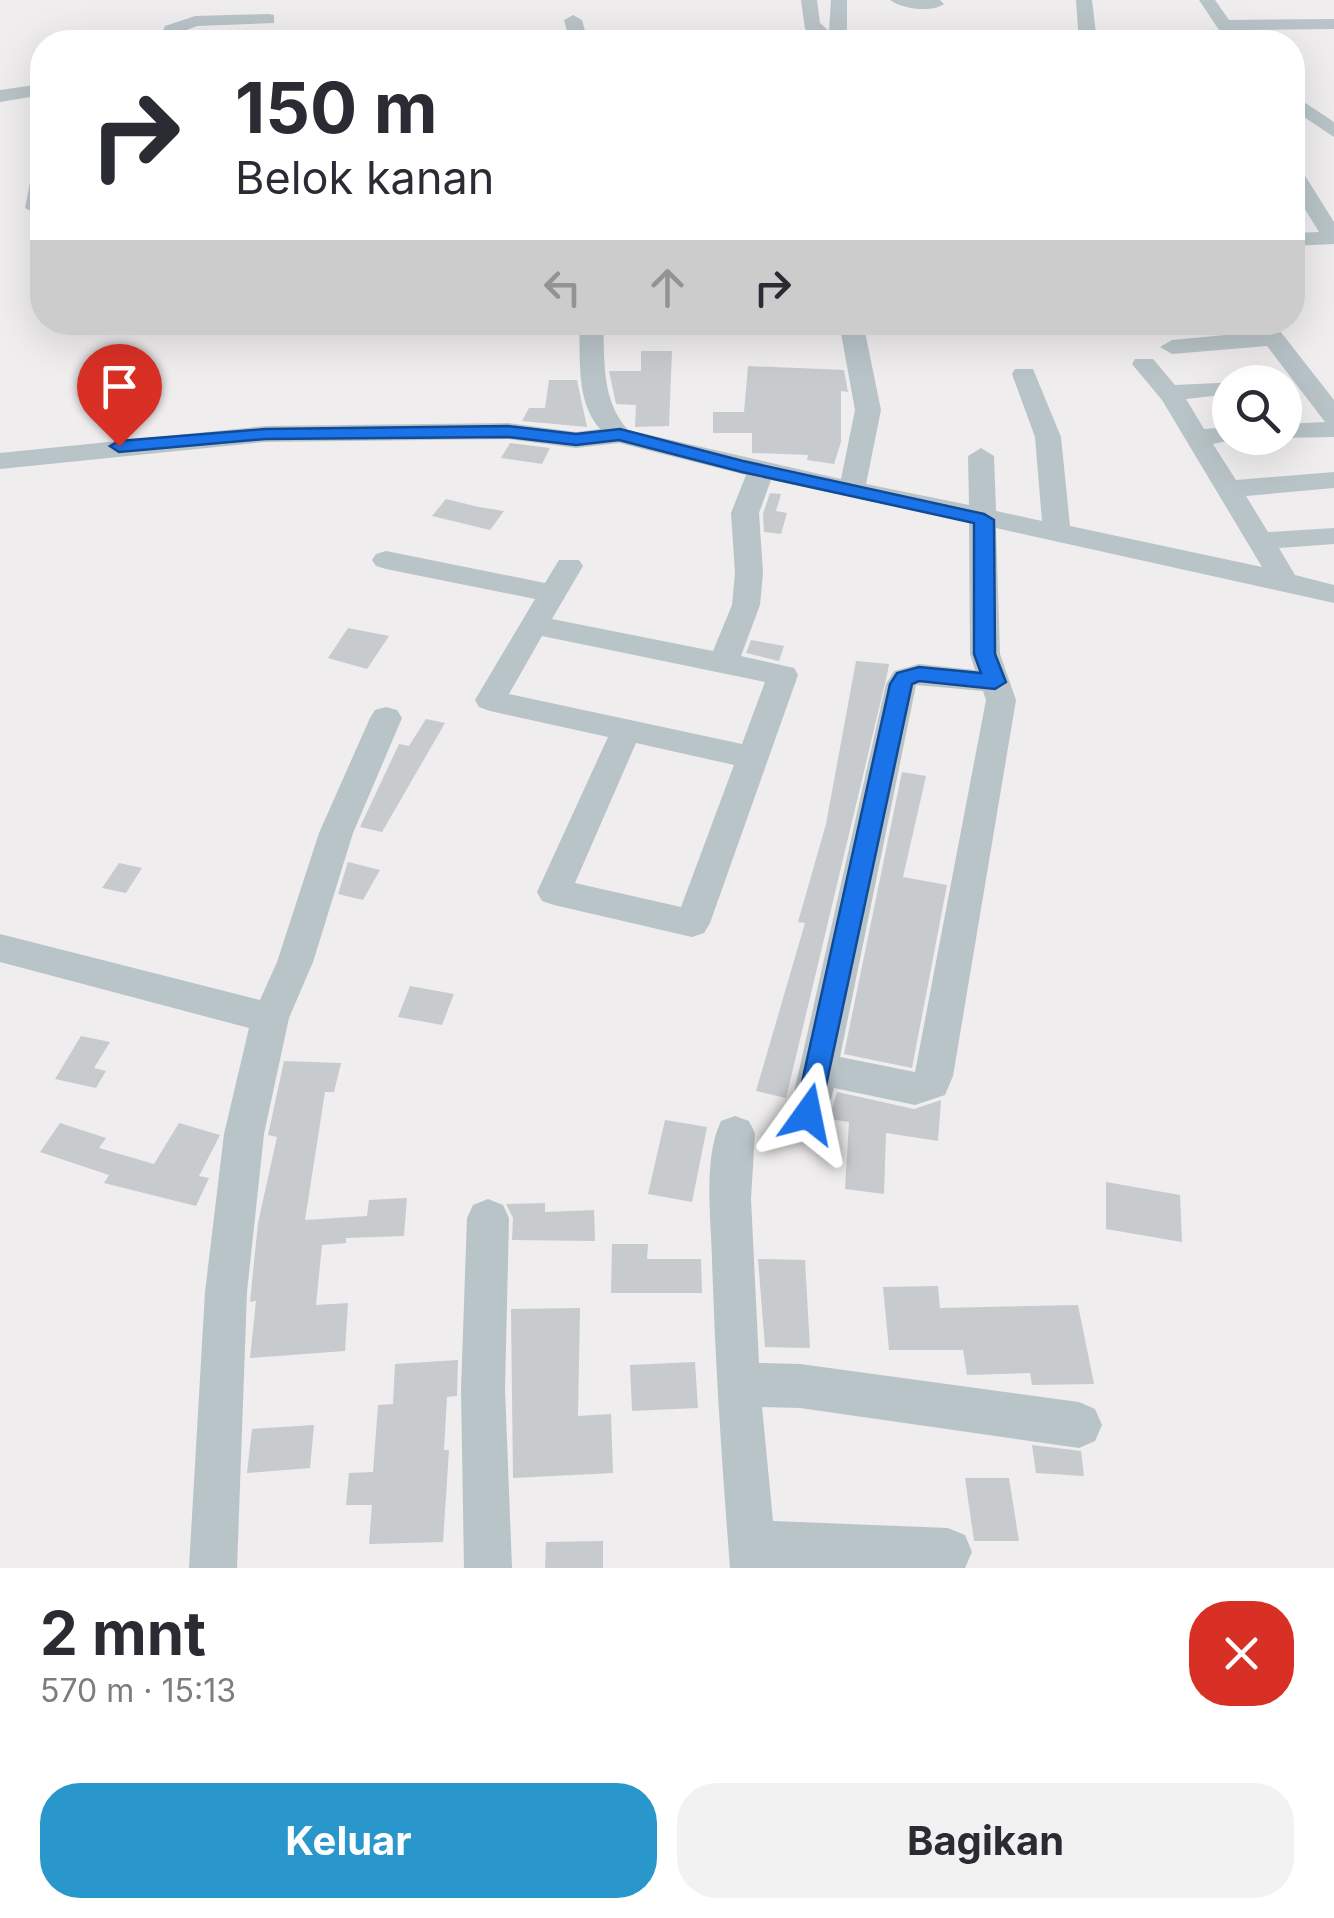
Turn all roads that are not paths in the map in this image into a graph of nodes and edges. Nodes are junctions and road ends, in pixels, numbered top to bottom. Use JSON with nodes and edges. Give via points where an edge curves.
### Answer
{"nodes":[{"id":1,"x":809,"y":0,"type":"edge"},
{"id":2,"x":839,"y":0,"type":"edge"},
{"id":3,"x":898,"y":0,"type":"edge"},
{"id":4,"x":1084,"y":0,"type":"edge"},
{"id":5,"x":1207,"y":0,"type":"edge"},
{"id":6,"x":180,"y":4,"type":"dead end"},
{"id":7,"x":936,"y":4,"type":"dead end"},
{"id":8,"x":266,"y":9,"type":"edge"},
{"id":9,"x":573,"y":20,"type":"dead end"},
{"id":10,"x":186,"y":22,"type":"junction"},
{"id":11,"x":1334,"y":24,"type":"edge"},
{"id":12,"x":1224,"y":25,"type":"junction"},
{"id":13,"x":171,"y":30,"type":"edge"},
{"id":14,"x":576,"y":30,"type":"edge"},
{"id":15,"x":818,"y":30,"type":"edge"},
{"id":16,"x":836,"y":30,"type":"edge"},
{"id":17,"x":1087,"y":30,"type":"edge"},
{"id":18,"x":1228,"y":30,"type":"edge"},
{"id":19,"x":30,"y":92,"type":"edge"},
{"id":20,"x":0,"y":96,"type":"edge"},
{"id":21,"x":1305,"y":110,"type":"edge"},
{"id":22,"x":1334,"y":131,"type":"edge"},
{"id":23,"x":1305,"y":183,"type":"edge"},
{"id":24,"x":1334,"y":186,"type":"edge"},
{"id":25,"x":1305,"y":191,"type":"edge"},
{"id":26,"x":1334,"y":238,"type":"edge"},
{"id":27,"x":1305,"y":239,"type":"edge"},
{"id":28,"x":592,"y":335,"type":"edge"},
{"id":29,"x":854,"y":335,"type":"edge"},
{"id":30,"x":1239,"y":335,"type":"edge"},
{"id":31,"x":1271,"y":335,"type":"edge"},
{"id":32,"x":1172,"y":347,"type":"dead end"},
{"id":33,"x":1144,"y":364,"type":"dead end"},
{"id":34,"x":1024,"y":374,"type":"dead end"},
{"id":35,"x":1302,"y":380,"type":"edge"},
{"id":36,"x":1307,"y":380,"type":"junction"},
{"id":37,"x":1212,"y":389,"type":"edge"},
{"id":38,"x":1169,"y":393,"type":"junction"},
{"id":39,"x":1334,"y":417,"type":"edge"},
{"id":40,"x":1334,"y":429,"type":"edge"},
{"id":41,"x":1302,"y":431,"type":"edge"},
{"id":42,"x":620,"y":434,"type":"junction"},
{"id":43,"x":1212,"y":437,"type":"edge"},
{"id":44,"x":1195,"y":438,"type":"junction"},
{"id":45,"x":981,"y":456,"type":"dead end"},
{"id":46,"x":0,"y":460,"type":"edge"},
{"id":47,"x":761,"y":471,"type":"junction"},
{"id":48,"x":1334,"y":480,"type":"edge"},
{"id":49,"x":852,"y":489,"type":"junction"},
{"id":50,"x":1230,"y":489,"type":"junction"},
{"id":51,"x":984,"y":520,"type":"junction"},
{"id":52,"x":1057,"y":533,"type":"junction"},
{"id":53,"x":1334,"y":536,"type":"edge"},
{"id":54,"x":1263,"y":541,"type":"junction"},
{"id":55,"x":386,"y":560,"type":"dead end"},
{"id":56,"x":569,"y":566,"type":"dead end"},
{"id":57,"x":1284,"y":580,"type":"junction"},
{"id":58,"x":552,"y":594,"type":"junction"},
{"id":59,"x":1334,"y":594,"type":"edge"},
{"id":60,"x":534,"y":625,"type":"junction"},
{"id":61,"x":723,"y":663,"type":"junction"},
{"id":62,"x":995,"y":682,"type":"junction"},
{"id":63,"x":386,"y":718,"type":"dead end"},
{"id":64,"x":626,"y":731,"type":"junction"},
{"id":65,"x":752,"y":758,"type":"junction"},
{"id":66,"x":0,"y":948,"type":"edge"},
{"id":67,"x":270,"y":1018,"type":"junction"},
{"id":68,"x":818,"y":1068,"type":"junction"},
{"id":69,"x":808,"y":1114,"type":"dead end"},
{"id":70,"x":735,"y":1132,"type":"dead end"},
{"id":71,"x":488,"y":1218,"type":"dead end"},
{"id":72,"x":738,"y":1384,"type":"junction"},
{"id":73,"x":1079,"y":1425,"type":"dead end"},
{"id":74,"x":948,"y":1552,"type":"dead end"},
{"id":75,"x":752,"y":1556,"type":"edge"},
{"id":76,"x":212,"y":1568,"type":"edge"},
{"id":77,"x":488,"y":1568,"type":"edge"}],
"edges":[{"from":1,"to":15,"type":"street"},
{"from":2,"to":16,"type":"street"},
{"from":3,"to":7,"type":"street"},
{"from":4,"to":17,"type":"street"},
{"from":5,"to":12,"type":"street"},
{"from":6,"to":10,"type":"street"},
{"from":8,"to":10,"type":"street"},
{"from":9,"to":14,"type":"street"},
{"from":10,"to":13,"type":"street"},
{"from":11,"to":12,"type":"street"},
{"from":12,"to":18,"type":"street"},
{"from":19,"to":20,"type":"street"},
{"from":21,"to":22,"type":"street"},
{"from":23,"to":24,"type":"street"},
{"from":25,"to":26,"type":"street"},
{"from":26,"to":27,"type":"street"},
{"from":28,"to":42,"type":"street","via":[[595,395],[601,415]]},
{"from":29,"to":49,"type":"street","via":[[868,410]]},
{"from":30,"to":32,"type":"street"},
{"from":31,"to":36,"type":"street"},
{"from":33,"to":38,"type":"street"},
{"from":34,"to":52,"type":"street","via":[[1048,437]]},
{"from":35,"to":36,"type":"street"},
{"from":36,"to":39,"type":"street"},
{"from":37,"to":38,"type":"street"},
{"from":38,"to":44,"type":"street"},
{"from":40,"to":41,"type":"street"},
{"from":42,"to":46,"type":"street","via":[[576,440],[508,431],[265,434]]},
{"from":42,"to":47,"type":"street"},
{"from":43,"to":44,"type":"street"},
{"from":44,"to":50,"type":"street"},
{"from":45,"to":51,"type":"street"},
{"from":47,"to":49,"type":"street"},
{"from":47,"to":61,"type":"street","via":[[745,513],[746,605]]},
{"from":48,"to":50,"type":"street"},
{"from":49,"to":51,"type":"street"},
{"from":50,"to":54,"type":"street"},
{"from":51,"to":52,"type":"street"},
{"from":51,"to":62,"type":"street","via":[[985,654]]},
{"from":52,"to":57,"type":"street"},
{"from":53,"to":54,"type":"street"},
{"from":54,"to":57,"type":"street"},
{"from":55,"to":58,"type":"street"},
{"from":56,"to":58,"type":"street"},
{"from":57,"to":59,"type":"street"},
{"from":58,"to":60,"type":"street"},
{"from":60,"to":61,"type":"street"},
{"from":60,"to":64,"type":"street","via":[[490,700]]},
{"from":61,"to":65,"type":"street","via":[[783,675]]},
{"from":62,"to":68,"type":"street","via":[[919,674],[901,684]]},
{"from":62,"to":68,"type":"street","via":[[1001,700],[931,1083],[898,1087]]},
{"from":63,"to":67,"type":"street","via":[[336,833]]},
{"from":64,"to":65,"type":"street"},
{"from":64,"to":65,"type":"street","via":[[554,892],[692,924]]},
{"from":66,"to":67,"type":"street"},
{"from":67,"to":76,"type":"street","via":[[244,1134],[228,1272]]},
{"from":68,"to":69,"type":"street"},
{"from":70,"to":72,"type":"street","via":[[730,1198]]},
{"from":71,"to":77,"type":"street","via":[[482,1389]]},
{"from":72,"to":73,"type":"street","via":[[800,1386]]},
{"from":72,"to":75,"type":"street"},
{"from":74,"to":75,"type":"street"}]}
